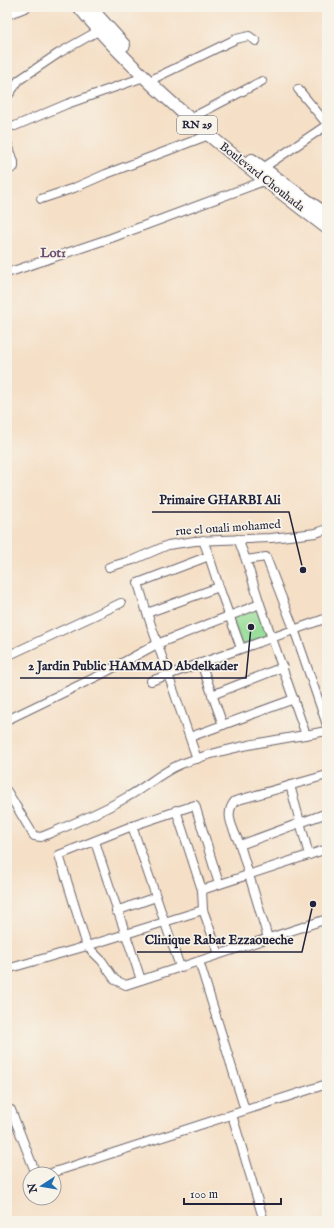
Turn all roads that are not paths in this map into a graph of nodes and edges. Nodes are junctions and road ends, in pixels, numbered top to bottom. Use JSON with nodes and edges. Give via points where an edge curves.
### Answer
{"nodes":[{"id":1,"x":27,"y":7,"type":"edge"},
{"id":2,"x":79,"y":7,"type":"edge"},
{"id":3,"x":90,"y":7,"type":"edge"},
{"id":4,"x":7,"y":15,"type":"edge"},
{"id":5,"x":98,"y":31,"type":"junction"},
{"id":6,"x":256,"y":41,"type":"dead end"},
{"id":7,"x":150,"y":78,"type":"junction"},
{"id":8,"x":262,"y":81,"type":"dead end"},
{"id":9,"x":298,"y":89,"type":"dead end"},
{"id":10,"x":7,"y":98,"type":"edge"},
{"id":11,"x":197,"y":115,"type":"junction"},
{"id":12,"x":327,"y":124,"type":"edge"},
{"id":13,"x":15,"y":126,"type":"dead end"},
{"id":14,"x":209,"y":136,"type":"junction"},
{"id":15,"x":7,"y":142,"type":"edge"},
{"id":16,"x":7,"y":171,"type":"edge"},
{"id":17,"x":258,"y":171,"type":"junction"},
{"id":18,"x":264,"y":181,"type":"junction"},
{"id":19,"x":41,"y":199,"type":"dead end"},
{"id":20,"x":327,"y":215,"type":"edge"},
{"id":21,"x":327,"y":228,"type":"edge"},
{"id":22,"x":7,"y":273,"type":"edge"},
{"id":23,"x":327,"y":529,"type":"edge"},
{"id":24,"x":238,"y":539,"type":"junction"},
{"id":25,"x":203,"y":540,"type":"junction"},
{"id":26,"x":209,"y":556,"type":"junction"},
{"id":27,"x":246,"y":560,"type":"junction"},
{"id":28,"x":109,"y":567,"type":"dead end"},
{"id":29,"x":220,"y":587,"type":"junction"},
{"id":30,"x":121,"y":603,"type":"dead end"},
{"id":31,"x":260,"y":604,"type":"junction"},
{"id":32,"x":147,"y":612,"type":"junction"},
{"id":33,"x":230,"y":617,"type":"junction"},
{"id":34,"x":327,"y":618,"type":"edge"},
{"id":35,"x":294,"y":629,"type":"junction"},
{"id":36,"x":272,"y":637,"type":"junction"},
{"id":37,"x":157,"y":644,"type":"junction"},
{"id":38,"x":241,"y":648,"type":"junction"},
{"id":39,"x":7,"y":656,"type":"edge"},
{"id":40,"x":201,"y":662,"type":"junction"},
{"id":41,"x":282,"y":667,"type":"junction"},
{"id":42,"x":167,"y":675,"type":"junction"},
{"id":43,"x":151,"y":681,"type":"dead end"},
{"id":44,"x":212,"y":695,"type":"junction"},
{"id":45,"x":294,"y":699,"type":"junction"},
{"id":46,"x":7,"y":720,"type":"edge"},
{"id":47,"x":223,"y":725,"type":"junction"},
{"id":48,"x":327,"y":725,"type":"edge"},
{"id":49,"x":327,"y":730,"type":"edge"},
{"id":50,"x":306,"y":735,"type":"junction"},
{"id":51,"x":190,"y":737,"type":"junction"},
{"id":52,"x":197,"y":759,"type":"junction"},
{"id":53,"x":327,"y":775,"type":"edge"},
{"id":54,"x":290,"y":785,"type":"junction"},
{"id":55,"x":7,"y":791,"type":"edge"},
{"id":56,"x":176,"y":810,"type":"junction"},
{"id":57,"x":327,"y":813,"type":"edge"},
{"id":58,"x":300,"y":822,"type":"junction"},
{"id":59,"x":132,"y":826,"type":"junction"},
{"id":60,"x":95,"y":841,"type":"junction"},
{"id":61,"x":240,"y":845,"type":"junction"},
{"id":62,"x":327,"y":849,"type":"edge"},
{"id":63,"x":309,"y":855,"type":"junction"},
{"id":64,"x":248,"y":875,"type":"junction"},
{"id":65,"x":219,"y":884,"type":"junction"},
{"id":66,"x":202,"y":890,"type":"junction"},
{"id":67,"x":156,"y":897,"type":"junction"},
{"id":68,"x":203,"y":910,"type":"junction"},
{"id":69,"x":116,"y":911,"type":"junction"},
{"id":70,"x":327,"y":918,"type":"edge"},
{"id":71,"x":166,"y":920,"type":"junction"},
{"id":72,"x":126,"y":933,"type":"junction"},
{"id":73,"x":268,"y":938,"type":"junction"},
{"id":74,"x":87,"y":946,"type":"junction"},
{"id":75,"x":219,"y":954,"type":"junction"},
{"id":76,"x":200,"y":961,"type":"junction"},
{"id":77,"x":180,"y":967,"type":"junction"},
{"id":78,"x":7,"y":969,"type":"edge"},
{"id":79,"x":141,"y":980,"type":"junction"},
{"id":80,"x":327,"y":1084,"type":"edge"},
{"id":81,"x":245,"y":1110,"type":"junction"},
{"id":82,"x":7,"y":1111,"type":"edge"},
{"id":83,"x":232,"y":1115,"type":"junction"},
{"id":84,"x":33,"y":1166,"type":"edge"},
{"id":85,"x":62,"y":1170,"type":"edge"},
{"id":86,"x":264,"y":1221,"type":"edge"}],
"edges":[{"from":1,"to":4,"type":"street"},
{"from":2,"to":5,"type":"highway","name":"Boulevard Chouhada","number":"RN 29"},
{"from":3,"to":7,"type":"highway","number":"RN 29"},
{"from":5,"to":7,"type":"highway","name":"Boulevard Chouhada","number":"RN 29"},
{"from":5,"to":10,"type":"street","via":[[19,80]]},
{"from":6,"to":7,"type":"street","via":[[249,36],[236,39]]},
{"from":7,"to":11,"type":"highway","number":"RN 29"},
{"from":7,"to":13,"type":"street","via":[[67,104]]},
{"from":7,"to":14,"type":"highway","name":"Boulevard Chouhada","number":"RN 29"},
{"from":8,"to":11,"type":"street"},
{"from":9,"to":12,"type":"street"},
{"from":11,"to":17,"type":"highway","number":"RN 29"},
{"from":12,"to":17,"type":"street"},
{"from":14,"to":17,"type":"highway","name":"Boulevard Chouhada","number":"RN 29"},
{"from":14,"to":19,"type":"street"},
{"from":15,"to":16,"type":"street","via":[[14,162],[14,167]]},
{"from":17,"to":18,"type":"highway","name":"Boulevard Chouhada","number":"RN 29"},
{"from":17,"to":20,"type":"highway","number":"RN 29"},
{"from":18,"to":21,"type":"highway","name":"Boulevard Chouhada","number":"RN 29"},
{"from":18,"to":22,"type":"street","via":[[111,238]]},
{"from":23,"to":24,"type":"street","name":"rue el ouali mohamed","via":[[316,533]]},
{"from":24,"to":25,"type":"street","name":"rue el ouali mohamed"},
{"from":24,"to":27,"type":"street"},
{"from":25,"to":26,"type":"street"},
{"from":25,"to":28,"type":"street","name":"rue el ouali mohamed","via":[[168,544],[133,560]]},
{"from":26,"to":29,"type":"street"},
{"from":26,"to":32,"type":"street","via":[[138,583]]},
{"from":27,"to":31,"type":"street"},
{"from":27,"to":35,"type":"street","via":[[266,557]]},
{"from":29,"to":32,"type":"street"},
{"from":29,"to":33,"type":"street"},
{"from":30,"to":39,"type":"street"},
{"from":31,"to":33,"type":"street"},
{"from":31,"to":36,"type":"street"},
{"from":32,"to":37,"type":"street"},
{"from":33,"to":37,"type":"street"},
{"from":33,"to":38,"type":"street"},
{"from":34,"to":35,"type":"street"},
{"from":35,"to":36,"type":"street"},
{"from":35,"to":48,"type":"street"},
{"from":36,"to":38,"type":"street"},
{"from":36,"to":41,"type":"street"},
{"from":37,"to":42,"type":"street"},
{"from":37,"to":46,"type":"street"},
{"from":38,"to":40,"type":"street"},
{"from":40,"to":42,"type":"street"},
{"from":40,"to":44,"type":"street"},
{"from":41,"to":44,"type":"street"},
{"from":41,"to":45,"type":"street"},
{"from":42,"to":43,"type":"street"},
{"from":42,"to":51,"type":"street"},
{"from":44,"to":47,"type":"street"},
{"from":45,"to":47,"type":"street"},
{"from":45,"to":50,"type":"street"},
{"from":47,"to":51,"type":"street"},
{"from":49,"to":50,"type":"street"},
{"from":50,"to":52,"type":"street"},
{"from":51,"to":52,"type":"street"},
{"from":52,"to":55,"type":"street","via":[[175,767],[104,810],[41,837],[34,836]]},
{"from":53,"to":54,"type":"street"},
{"from":54,"to":58,"type":"street"},
{"from":54,"to":61,"type":"street","via":[[235,801],[230,806],[228,814]]},
{"from":56,"to":59,"type":"street"},
{"from":56,"to":65,"type":"street","via":[[195,805]]},
{"from":56,"to":66,"type":"street"},
{"from":57,"to":58,"type":"street"},
{"from":58,"to":61,"type":"street"},
{"from":58,"to":63,"type":"street"},
{"from":59,"to":60,"type":"street"},
{"from":59,"to":67,"type":"street"},
{"from":60,"to":69,"type":"street"},
{"from":60,"to":74,"type":"street","via":[[58,855]]},
{"from":61,"to":64,"type":"street"},
{"from":62,"to":63,"type":"street"},
{"from":63,"to":64,"type":"street"},
{"from":64,"to":65,"type":"street"},
{"from":64,"to":73,"type":"street"},
{"from":65,"to":66,"type":"street"},
{"from":66,"to":68,"type":"street"},
{"from":67,"to":69,"type":"street"},
{"from":67,"to":71,"type":"street"},
{"from":68,"to":71,"type":"street"},
{"from":68,"to":75,"type":"street"},
{"from":69,"to":72,"type":"street"},
{"from":70,"to":73,"type":"street"},
{"from":71,"to":72,"type":"street"},
{"from":71,"to":77,"type":"street"},
{"from":72,"to":74,"type":"street"},
{"from":72,"to":79,"type":"street"},
{"from":73,"to":75,"type":"street"},
{"from":74,"to":78,"type":"street"},
{"from":74,"to":79,"type":"street","via":[[102,961],[115,980],[126,985]]},
{"from":75,"to":76,"type":"street"},
{"from":76,"to":77,"type":"street"},
{"from":76,"to":81,"type":"street"},
{"from":77,"to":79,"type":"street"},
{"from":80,"to":81,"type":"street"},
{"from":81,"to":83,"type":"street"},
{"from":82,"to":84,"type":"street","via":[[11,1110]]},
{"from":83,"to":85,"type":"street"},
{"from":83,"to":86,"type":"street"}]}
